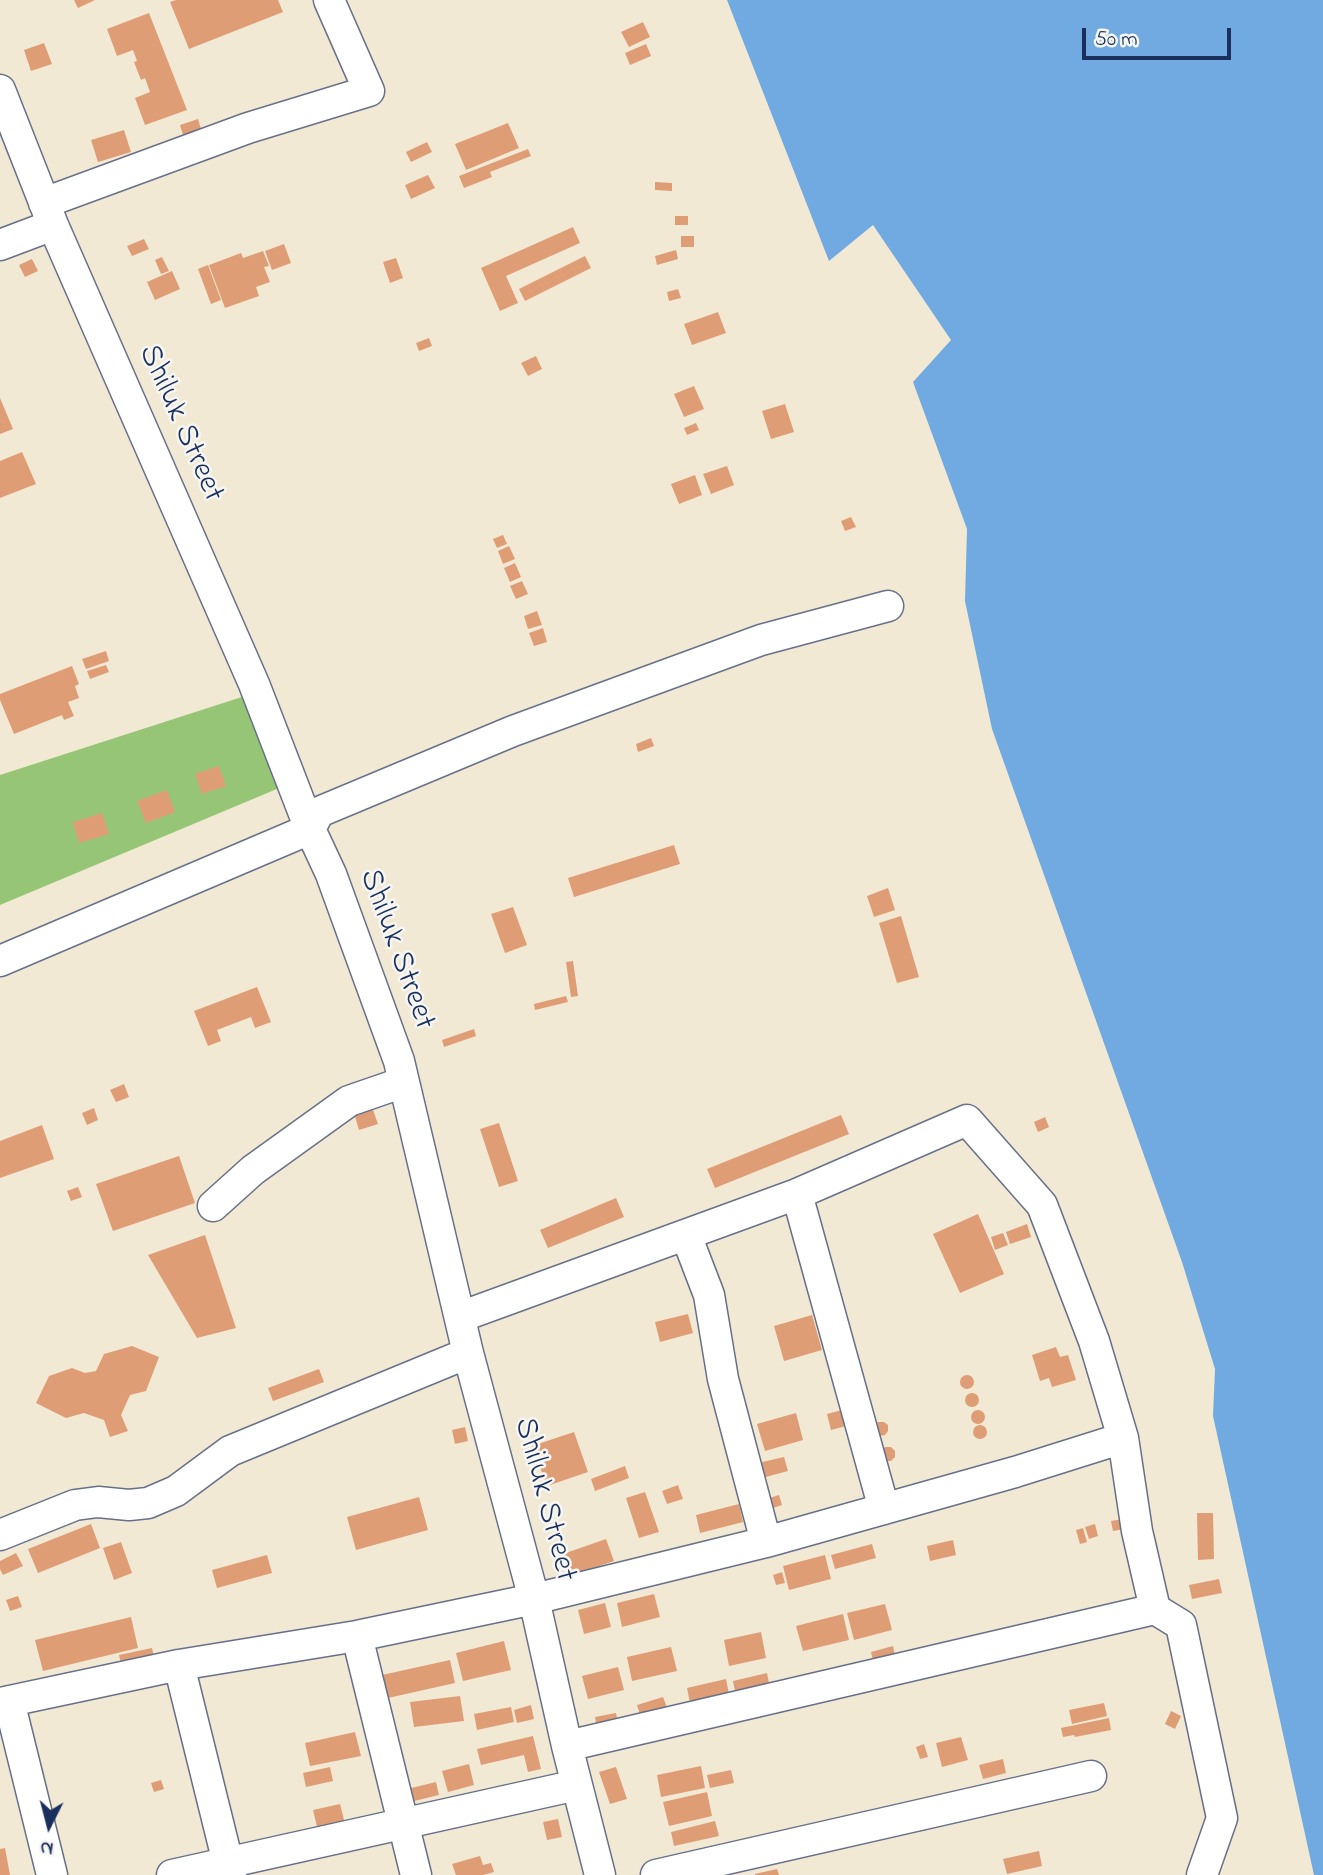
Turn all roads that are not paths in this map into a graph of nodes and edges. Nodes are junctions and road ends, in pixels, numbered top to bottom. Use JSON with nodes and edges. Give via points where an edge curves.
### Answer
{"nodes":[{"id":1,"x":329,"y":0,"type":"edge"},
{"id":2,"x":0,"y":90,"type":"edge"},
{"id":3,"x":49,"y":214,"type":"junction"},
{"id":4,"x":0,"y":245,"type":"edge"},
{"id":5,"x":887,"y":606,"type":"dead end"},
{"id":6,"x":310,"y":828,"type":"junction"},
{"id":7,"x":0,"y":961,"type":"edge"},
{"id":8,"x":404,"y":1082,"type":"junction"},
{"id":9,"x":797,"y":1195,"type":"junction"},
{"id":10,"x":213,"y":1206,"type":"dead end"},
{"id":11,"x":686,"y":1235,"type":"junction"},
{"id":12,"x":460,"y":1317,"type":"junction"},
{"id":13,"x":468,"y":1353,"type":"junction"},
{"id":14,"x":1123,"y":1438,"type":"junction"},
{"id":15,"x":884,"y":1509,"type":"junction"},
{"id":16,"x":0,"y":1535,"type":"edge"},
{"id":17,"x":765,"y":1542,"type":"junction"},
{"id":18,"x":534,"y":1599,"type":"junction"},
{"id":19,"x":1155,"y":1609,"type":"junction"},
{"id":20,"x":357,"y":1636,"type":"junction"},
{"id":21,"x":179,"y":1665,"type":"junction"},
{"id":22,"x":4,"y":1702,"type":"edge"},
{"id":23,"x":567,"y":1746,"type":"junction"},
{"id":24,"x":1091,"y":1776,"type":"dead end"},
{"id":25,"x":577,"y":1785,"type":"junction"},
{"id":26,"x":402,"y":1823,"type":"junction"},
{"id":27,"x":230,"y":1869,"type":"edge"},
{"id":28,"x":52,"y":1875,"type":"edge"},
{"id":29,"x":172,"y":1875,"type":"edge"},
{"id":30,"x":416,"y":1875,"type":"edge"},
{"id":31,"x":600,"y":1875,"type":"edge"},
{"id":32,"x":656,"y":1875,"type":"edge"},
{"id":33,"x":1202,"y":1875,"type":"edge"}],
"edges":[{"from":1,"to":3,"type":"street","via":[[369,91],[248,128]]},
{"from":2,"to":3,"type":"street","name":"Shiluk Street"},
{"from":3,"to":4,"type":"street"},
{"from":3,"to":6,"type":"street","name":"Shiluk Street","via":[[254,684]]},
{"from":5,"to":6,"type":"street","via":[[761,640],[513,731],[319,812]]},
{"from":6,"to":7,"type":"street"},
{"from":6,"to":8,"type":"street","name":"Shiluk Street","via":[[331,874]]},
{"from":8,"to":10,"type":"street","via":[[349,1101],[253,1170]]},
{"from":8,"to":12,"type":"street","name":"Shiluk Street"},
{"from":9,"to":11,"type":"street"},
{"from":9,"to":14,"type":"street","via":[[967,1119],[1042,1205],[1094,1340]]},
{"from":9,"to":15,"type":"street"},
{"from":11,"to":12,"type":"street"},
{"from":11,"to":17,"type":"street","via":[[709,1295],[723,1379]]},
{"from":12,"to":13,"type":"street","name":"Shiluk Street"},
{"from":13,"to":16,"type":"street","via":[[230,1451],[176,1491],[148,1503],[75,1505]]},
{"from":13,"to":18,"type":"street","name":"Shiluk Street"},
{"from":14,"to":15,"type":"street"},
{"from":14,"to":19,"type":"street"},
{"from":15,"to":17,"type":"street"},
{"from":17,"to":18,"type":"street"},
{"from":18,"to":20,"type":"street"},
{"from":18,"to":23,"type":"street","name":"Shiluk Street"},
{"from":19,"to":23,"type":"street"},
{"from":19,"to":33,"type":"street","via":[[1181,1625],[1222,1818]]},
{"from":20,"to":21,"type":"street"},
{"from":20,"to":26,"type":"street"},
{"from":21,"to":22,"type":"street"},
{"from":21,"to":27,"type":"street"},
{"from":22,"to":28,"type":"street"},
{"from":23,"to":25,"type":"street","name":"Shiluk Street"},
{"from":24,"to":32,"type":"street"},
{"from":25,"to":26,"type":"street"},
{"from":25,"to":31,"type":"street","name":"Shiluk Street"},
{"from":26,"to":27,"type":"street"},
{"from":26,"to":30,"type":"street"},
{"from":27,"to":29,"type":"street"}]}
